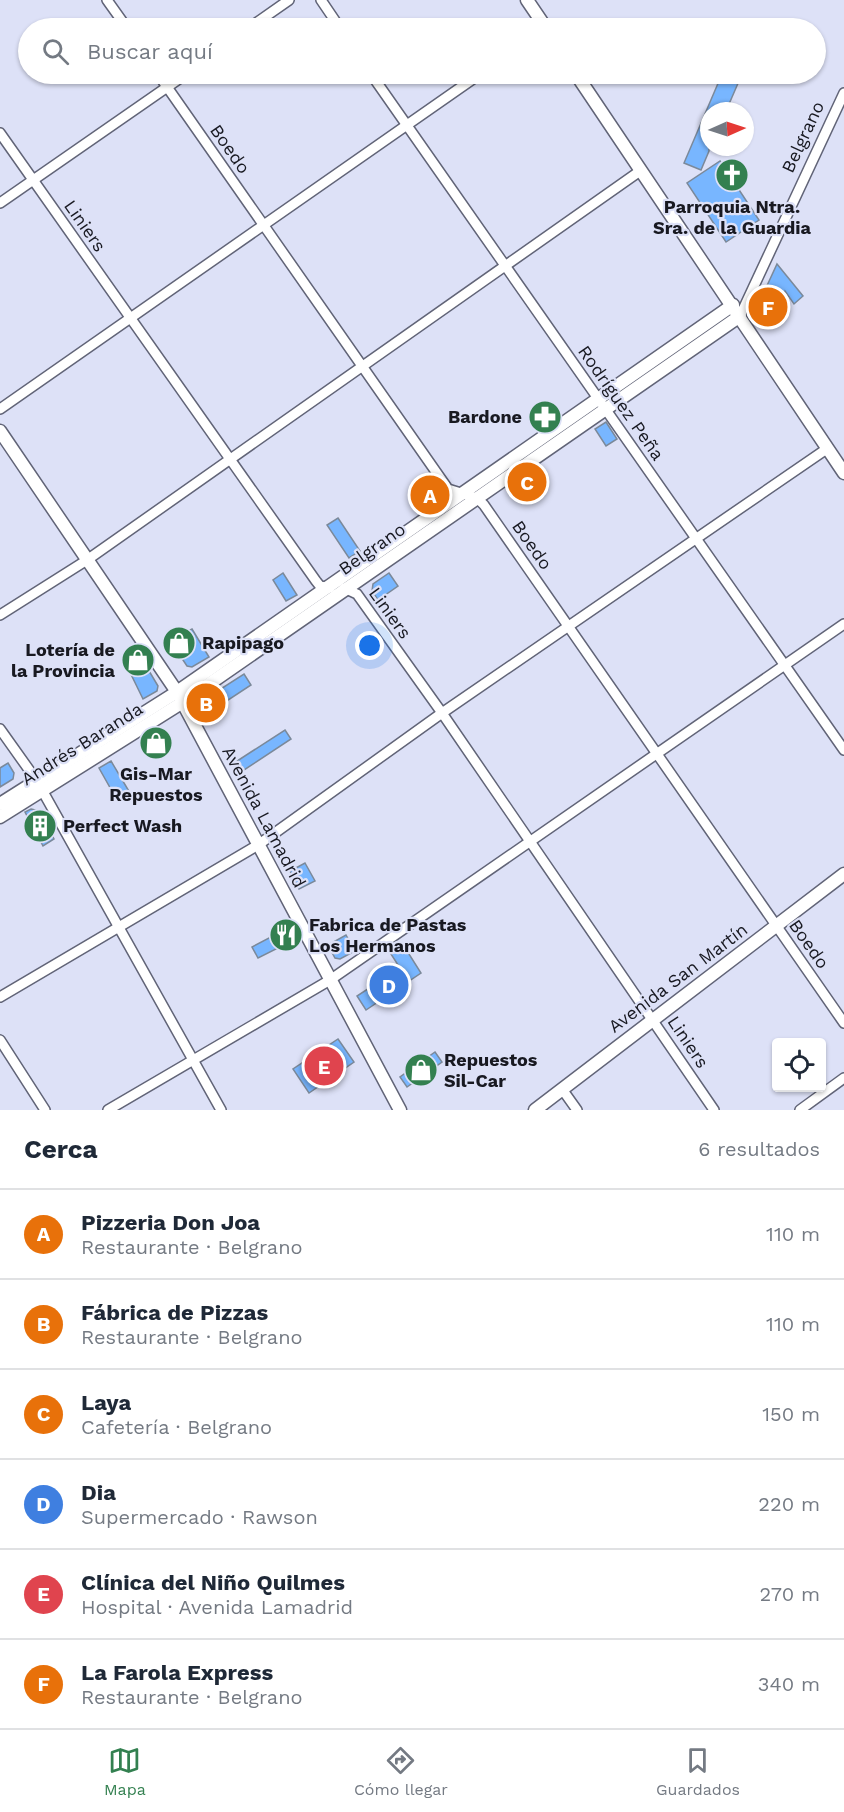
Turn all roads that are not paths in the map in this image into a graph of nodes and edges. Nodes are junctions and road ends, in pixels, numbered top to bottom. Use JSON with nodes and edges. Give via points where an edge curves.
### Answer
{"nodes":[{"id":1,"x":107,"y":0,"type":"edge"},
{"id":2,"x":289,"y":0,"type":"edge"},
{"id":3,"x":321,"y":0,"type":"edge"},
{"id":4,"x":527,"y":0,"type":"edge"},
{"id":5,"x":120,"y":18,"type":"edge"},
{"id":6,"x":263,"y":18,"type":"edge"},
{"id":7,"x":333,"y":18,"type":"edge"},
{"id":8,"x":539,"y":18,"type":"edge"},
{"id":9,"x":165,"y":84,"type":"edge"},
{"id":10,"x":171,"y":84,"type":"edge"},
{"id":11,"x":378,"y":84,"type":"edge"},
{"id":12,"x":465,"y":84,"type":"edge"},
{"id":13,"x":583,"y":84,"type":"edge"},
{"id":14,"x":167,"y":87,"type":"junction"},
{"id":15,"x":844,"y":93,"type":"edge"},
{"id":16,"x":406,"y":124,"type":"junction"},
{"id":17,"x":0,"y":133,"type":"edge"},
{"id":18,"x":640,"y":171,"type":"junction"},
{"id":19,"x":33,"y":181,"type":"junction"},
{"id":20,"x":0,"y":203,"type":"edge"},
{"id":21,"x":263,"y":225,"type":"junction"},
{"id":22,"x":504,"y":264,"type":"junction"},
{"id":23,"x":736,"y":311,"type":"junction"},
{"id":24,"x":130,"y":318,"type":"junction"},
{"id":25,"x":361,"y":366,"type":"junction"},
{"id":26,"x":601,"y":404,"type":"junction"},
{"id":27,"x":0,"y":409,"type":"edge"},
{"id":28,"x":0,"y":431,"type":"edge"},
{"id":29,"x":828,"y":448,"type":"junction"},
{"id":30,"x":230,"y":457,"type":"junction"},
{"id":31,"x":844,"y":473,"type":"edge"},
{"id":32,"x":462,"y":494,"type":"junction"},
{"id":33,"x":477,"y":498,"type":"junction"},
{"id":34,"x":696,"y":538,"type":"junction"},
{"id":35,"x":87,"y":560,"type":"junction"},
{"id":36,"x":328,"y":588,"type":"junction"},
{"id":37,"x":348,"y":588,"type":"junction"},
{"id":38,"x":0,"y":615,"type":"edge"},
{"id":39,"x":844,"y":624,"type":"edge"},
{"id":40,"x":568,"y":626,"type":"junction"},
{"id":41,"x":783,"y":664,"type":"junction"},
{"id":42,"x":180,"y":697,"type":"junction"},
{"id":43,"x":442,"y":713,"type":"junction"},
{"id":44,"x":0,"y":729,"type":"edge"},
{"id":45,"x":844,"y":750,"type":"edge"},
{"id":46,"x":656,"y":752,"type":"junction"},
{"id":47,"x":39,"y":786,"type":"junction"},
{"id":48,"x":0,"y":804,"type":"edge"},
{"id":49,"x":0,"y":817,"type":"edge"},
{"id":50,"x":530,"y":842,"type":"junction"},
{"id":51,"x":258,"y":845,"type":"junction"},
{"id":52,"x":844,"y":874,"type":"edge"},
{"id":53,"x":776,"y":926,"type":"junction"},
{"id":54,"x":120,"y":928,"type":"junction"},
{"id":55,"x":330,"y":980,"type":"junction"},
{"id":56,"x":0,"y":997,"type":"edge"},
{"id":57,"x":653,"y":1020,"type":"junction"},
{"id":58,"x":844,"y":1023,"type":"edge"},
{"id":59,"x":0,"y":1040,"type":"edge"},
{"id":60,"x":194,"y":1060,"type":"junction"},
{"id":61,"x":844,"y":1078,"type":"edge"},
{"id":62,"x":562,"y":1089,"type":"junction"},
{"id":63,"x":45,"y":1110,"type":"edge"},
{"id":64,"x":108,"y":1110,"type":"edge"},
{"id":65,"x":221,"y":1110,"type":"edge"},
{"id":66,"x":399,"y":1110,"type":"edge"},
{"id":67,"x":535,"y":1110,"type":"edge"},
{"id":68,"x":577,"y":1110,"type":"edge"},
{"id":69,"x":714,"y":1110,"type":"edge"},
{"id":70,"x":800,"y":1110,"type":"edge"}],
"edges":[{"from":1,"to":5,"type":"street"},
{"from":2,"to":6,"type":"street"},
{"from":3,"to":7,"type":"street"},
{"from":4,"to":8,"type":"main road"},
{"from":9,"to":14,"type":"street","name":"Boedo"},
{"from":10,"to":14,"type":"street"},
{"from":11,"to":16,"type":"street","name":"Rodríguez Peña"},
{"from":12,"to":16,"type":"street"},
{"from":13,"to":18,"type":"main road"},
{"from":14,"to":19,"type":"street"},
{"from":14,"to":21,"type":"street","name":"Boedo"},
{"from":15,"to":23,"type":"street","name":"Belgrano","via":[[749,293]]},
{"from":16,"to":21,"type":"street"},
{"from":16,"to":22,"type":"street","name":"Rodríguez Peña"},
{"from":17,"to":19,"type":"street","name":"Liniers"},
{"from":18,"to":22,"type":"street"},
{"from":18,"to":23,"type":"main road"},
{"from":19,"to":20,"type":"street"},
{"from":19,"to":24,"type":"street","name":"Liniers"},
{"from":21,"to":24,"type":"street"},
{"from":21,"to":25,"type":"street","name":"Boedo"},
{"from":22,"to":25,"type":"street"},
{"from":22,"to":26,"type":"street","name":"Rodríguez Peña"},
{"from":23,"to":26,"type":"main road","name":"Belgrano"},
{"from":23,"to":29,"type":"main road"},
{"from":24,"to":27,"type":"street"},
{"from":24,"to":30,"type":"street","name":"Liniers"},
{"from":25,"to":30,"type":"street"},
{"from":25,"to":32,"type":"street","name":"Boedo","via":[[448,489]]},
{"from":26,"to":32,"type":"main road","name":"Belgrano"},
{"from":26,"to":33,"type":"main road","name":"Belgrano"},
{"from":26,"to":34,"type":"street","name":"Rodríguez Peña"},
{"from":28,"to":35,"type":"main road","name":"Avenida Lamadrid"},
{"from":29,"to":31,"type":"main road"},
{"from":29,"to":34,"type":"street"},
{"from":30,"to":35,"type":"street"},
{"from":30,"to":36,"type":"street","name":"Liniers","via":[[316,581]]},
{"from":32,"to":33,"type":"street","name":"Boedo"},
{"from":32,"to":36,"type":"main road","name":"Belgrano"},
{"from":33,"to":37,"type":"main road","name":"Belgrano"},
{"from":33,"to":40,"type":"street","name":"Boedo"},
{"from":34,"to":40,"type":"street"},
{"from":34,"to":41,"type":"street","name":"Rodríguez Peña"},
{"from":35,"to":38,"type":"street"},
{"from":35,"to":42,"type":"main road","name":"Avenida Lamadrid"},
{"from":36,"to":37,"type":"street","name":"Liniers"},
{"from":36,"to":42,"type":"main road","name":"Belgrano"},
{"from":37,"to":42,"type":"main road","name":"Belgrano"},
{"from":37,"to":43,"type":"street","name":"Liniers","via":[[357,594]]},
{"from":39,"to":41,"type":"street"},
{"from":40,"to":43,"type":"street"},
{"from":40,"to":46,"type":"street","name":"Boedo"},
{"from":41,"to":45,"type":"street","name":"Rodríguez Peña"},
{"from":41,"to":46,"type":"street"},
{"from":42,"to":47,"type":"main road","name":"Andrés Baranda"},
{"from":42,"to":51,"type":"main road","name":"Avenida Lamadrid"},
{"from":43,"to":50,"type":"street","name":"Liniers"},
{"from":43,"to":51,"type":"street"},
{"from":44,"to":47,"type":"street"},
{"from":46,"to":50,"type":"street"},
{"from":46,"to":53,"type":"street","name":"Boedo"},
{"from":47,"to":48,"type":"main road","name":"Andrés Baranda"},
{"from":47,"to":49,"type":"main road","name":"Andrés Baranda"},
{"from":47,"to":54,"type":"street"},
{"from":50,"to":55,"type":"street"},
{"from":50,"to":57,"type":"street","name":"Liniers"},
{"from":51,"to":54,"type":"street"},
{"from":51,"to":55,"type":"main road","name":"Avenida Lamadrid"},
{"from":52,"to":53,"type":"main road","name":"Avenida San Martín"},
{"from":53,"to":57,"type":"main road","name":"Avenida San Martín"},
{"from":53,"to":58,"type":"street","name":"Boedo"},
{"from":54,"to":56,"type":"street"},
{"from":54,"to":60,"type":"street"},
{"from":55,"to":60,"type":"street"},
{"from":55,"to":66,"type":"main road","name":"Avenida Lamadrid"},
{"from":57,"to":62,"type":"main road","name":"Avenida San Martín"},
{"from":57,"to":69,"type":"street","name":"Liniers"},
{"from":59,"to":63,"type":"street"},
{"from":60,"to":64,"type":"street"},
{"from":60,"to":65,"type":"street"},
{"from":61,"to":70,"type":"street"},
{"from":62,"to":67,"type":"main road","name":"Avenida San Martín"},
{"from":62,"to":68,"type":"street"}]}
